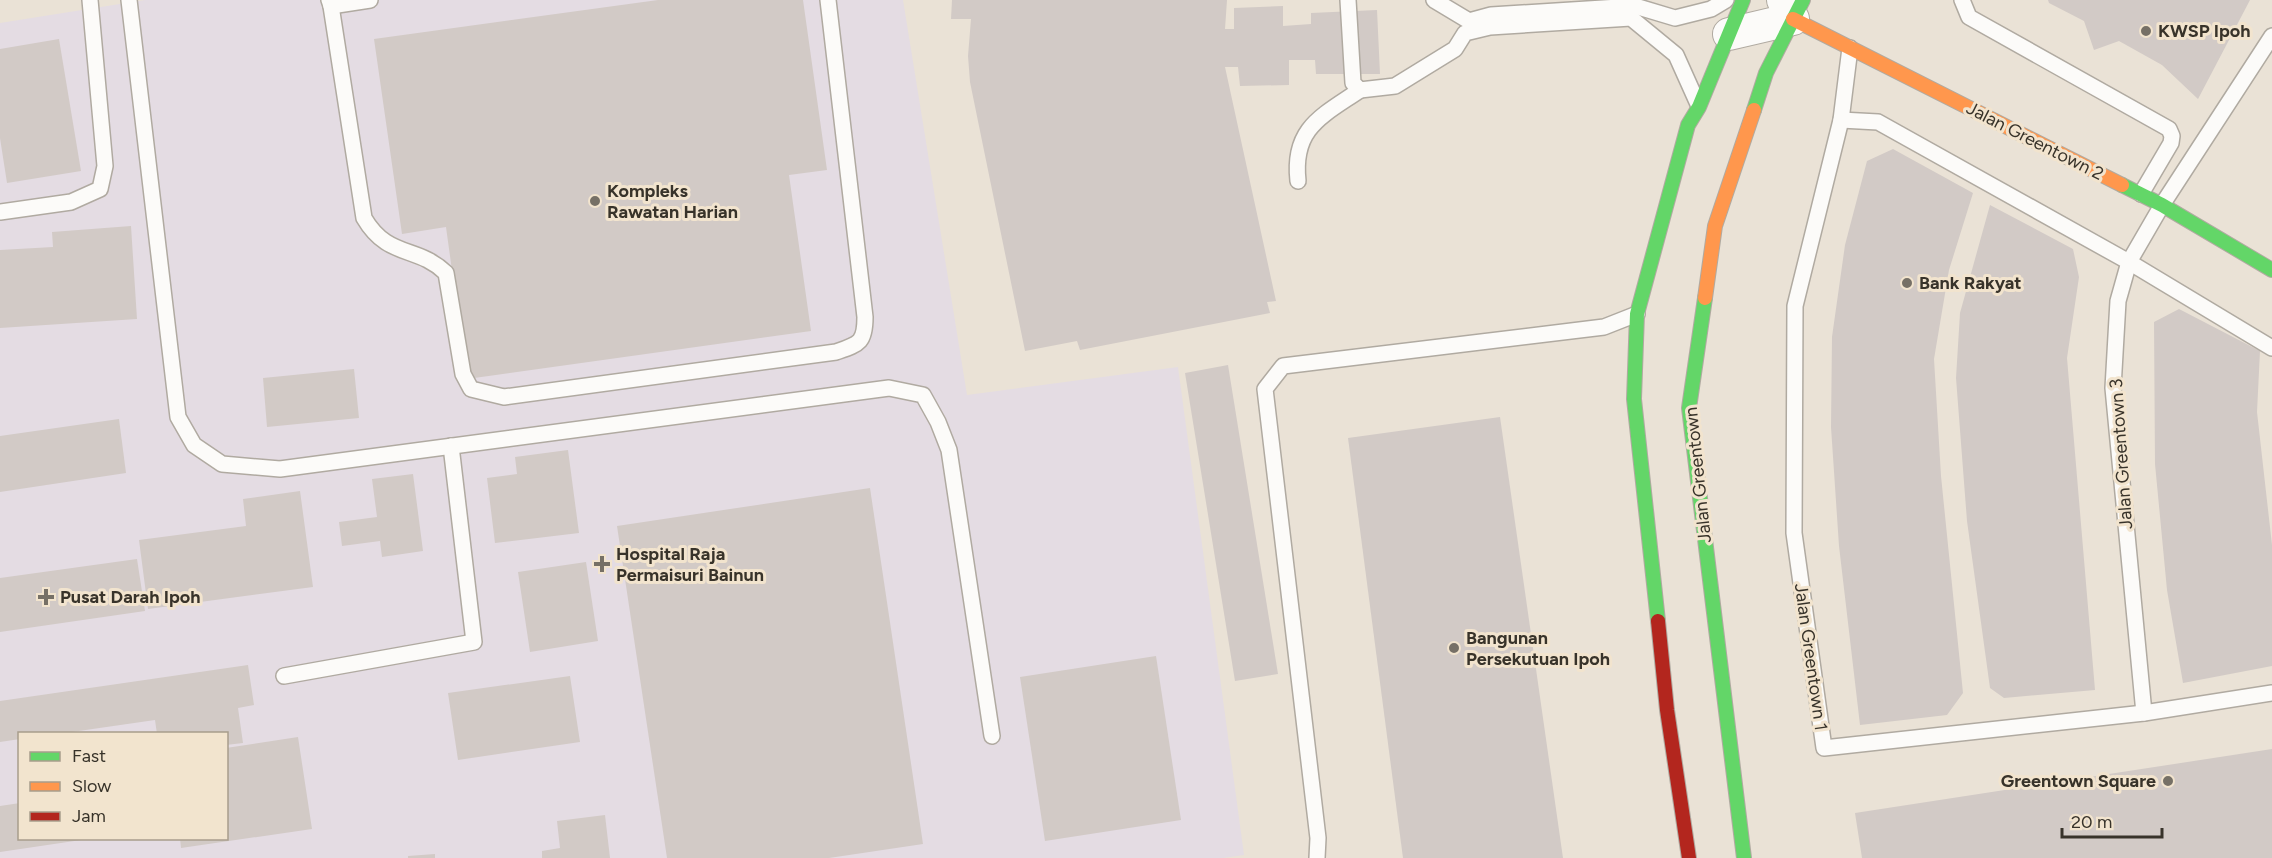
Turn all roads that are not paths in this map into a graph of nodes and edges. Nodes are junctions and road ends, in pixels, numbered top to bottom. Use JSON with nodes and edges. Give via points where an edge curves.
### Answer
{"nodes":[{"id":1,"x":90,"y":0,"type":"edge"},
{"id":2,"x":129,"y":0,"type":"edge"},
{"id":3,"x":370,"y":0,"type":"edge"},
{"id":4,"x":828,"y":0,"type":"edge"},
{"id":5,"x":1348,"y":0,"type":"edge"},
{"id":6,"x":1434,"y":0,"type":"edge"},
{"id":7,"x":1726,"y":0,"type":"edge"},
{"id":8,"x":1743,"y":0,"type":"edge"},
{"id":9,"x":1962,"y":0,"type":"edge"},
{"id":10,"x":330,"y":3,"type":"edge"},
{"id":11,"x":1636,"y":3,"type":"edge"},
{"id":12,"x":1793,"y":6,"type":"edge"},
{"id":13,"x":1455,"y":7,"type":"edge"},
{"id":14,"x":1465,"y":33,"type":"junction"},
{"id":15,"x":1729,"y":34,"type":"junction"},
{"id":16,"x":2272,"y":36,"type":"edge"},
{"id":17,"x":1850,"y":48,"type":"junction"},
{"id":18,"x":1359,"y":90,"type":"junction"},
{"id":19,"x":1699,"y":107,"type":"junction"},
{"id":20,"x":1841,"y":120,"type":"junction"},
{"id":21,"x":1298,"y":181,"type":"dead end"},
{"id":22,"x":2141,"y":194,"type":"junction"},
{"id":23,"x":2162,"y":206,"type":"junction"},
{"id":24,"x":0,"y":212,"type":"edge"},
{"id":25,"x":2129,"y":262,"type":"junction"},
{"id":26,"x":2272,"y":270,"type":"edge"},
{"id":27,"x":1638,"y":314,"type":"junction"},
{"id":28,"x":2272,"y":348,"type":"edge"},
{"id":29,"x":451,"y":446,"type":"junction"},
{"id":30,"x":284,"y":676,"type":"dead end"},
{"id":31,"x":2272,"y":693,"type":"edge"},
{"id":32,"x":2144,"y":713,"type":"junction"},
{"id":33,"x":992,"y":736,"type":"dead end"},
{"id":34,"x":1317,"y":858,"type":"edge"},
{"id":35,"x":1689,"y":858,"type":"edge"},
{"id":36,"x":1744,"y":858,"type":"edge"}],
"edges":[{"from":1,"to":24,"type":"lane","via":[[105,166],[100,189],[71,202]]},
{"from":2,"to":29,"type":"lane","via":[[178,417],[194,446],[222,464],[280,469]]},
{"from":3,"to":10,"type":"lane"},
{"from":4,"to":10,"type":"lane","via":[[865,317],[865,335],[857,345],[836,352],[504,397],[471,389],[463,374],[446,273],[436,263],[387,244],[374,234],[364,218]]},
{"from":5,"to":18,"type":"lane","via":[[1353,83]]},
{"from":6,"to":13,"type":"lane"},
{"from":7,"to":11,"type":"lane","via":[[1711,9],[1675,18]]},
{"from":8,"to":15,"type":"main road"},
{"from":9,"to":22,"type":"lane","via":[[1969,17],[2169,129],[2171,143]]},
{"from":11,"to":13,"type":"lane","via":[[1491,15],[1469,21]]},
{"from":12,"to":15,"type":"street"},
{"from":12,"to":17,"type":"main road","name":"Jalan Greentown 2"},
{"from":12,"to":36,"type":"main road","name":"Jalan Greentown","via":[[1766,73],[1715,226],[1689,408]]},
{"from":13,"to":14,"type":"lane"},
{"from":14,"to":18,"type":"lane","via":[[1455,49],[1395,86]]},
{"from":14,"to":19,"type":"lane","via":[[1490,27],[1631,18],[1676,55]]},
{"from":15,"to":19,"type":"main road"},
{"from":16,"to":23,"type":"lane","name":"Jalan Greentown 3"},
{"from":17,"to":20,"type":"lane"},
{"from":17,"to":22,"type":"main road","name":"Jalan Greentown 2"},
{"from":18,"to":21,"type":"lane","via":[[1313,122],[1302,137]]},
{"from":19,"to":27,"type":"main road","via":[[1688,125]]},
{"from":20,"to":25,"type":"lane","via":[[1878,122]]},
{"from":20,"to":32,"type":"lane","name":"Jalan Greentown 1","via":[[1795,306],[1794,533],[1824,748]]},
{"from":22,"to":23,"type":"main road","name":"Jalan Greentown 2"},
{"from":23,"to":25,"type":"lane","name":"Jalan Greentown 3"},
{"from":23,"to":26,"type":"main road","name":"Jalan Greentown 2"},
{"from":25,"to":28,"type":"lane"},
{"from":25,"to":32,"type":"lane","name":"Jalan Greentown 3","via":[[2118,301],[2113,388]]},
{"from":27,"to":34,"type":"lane","via":[[1604,327],[1282,366],[1265,389],[1318,838]]},
{"from":27,"to":35,"type":"main road","via":[[1634,399],[1667,710]]},
{"from":29,"to":30,"type":"lane","via":[[474,642]]},
{"from":29,"to":33,"type":"lane","via":[[889,388],[923,395],[949,450]]},
{"from":31,"to":32,"type":"lane","name":"Jalan Greentown 1"}]}
